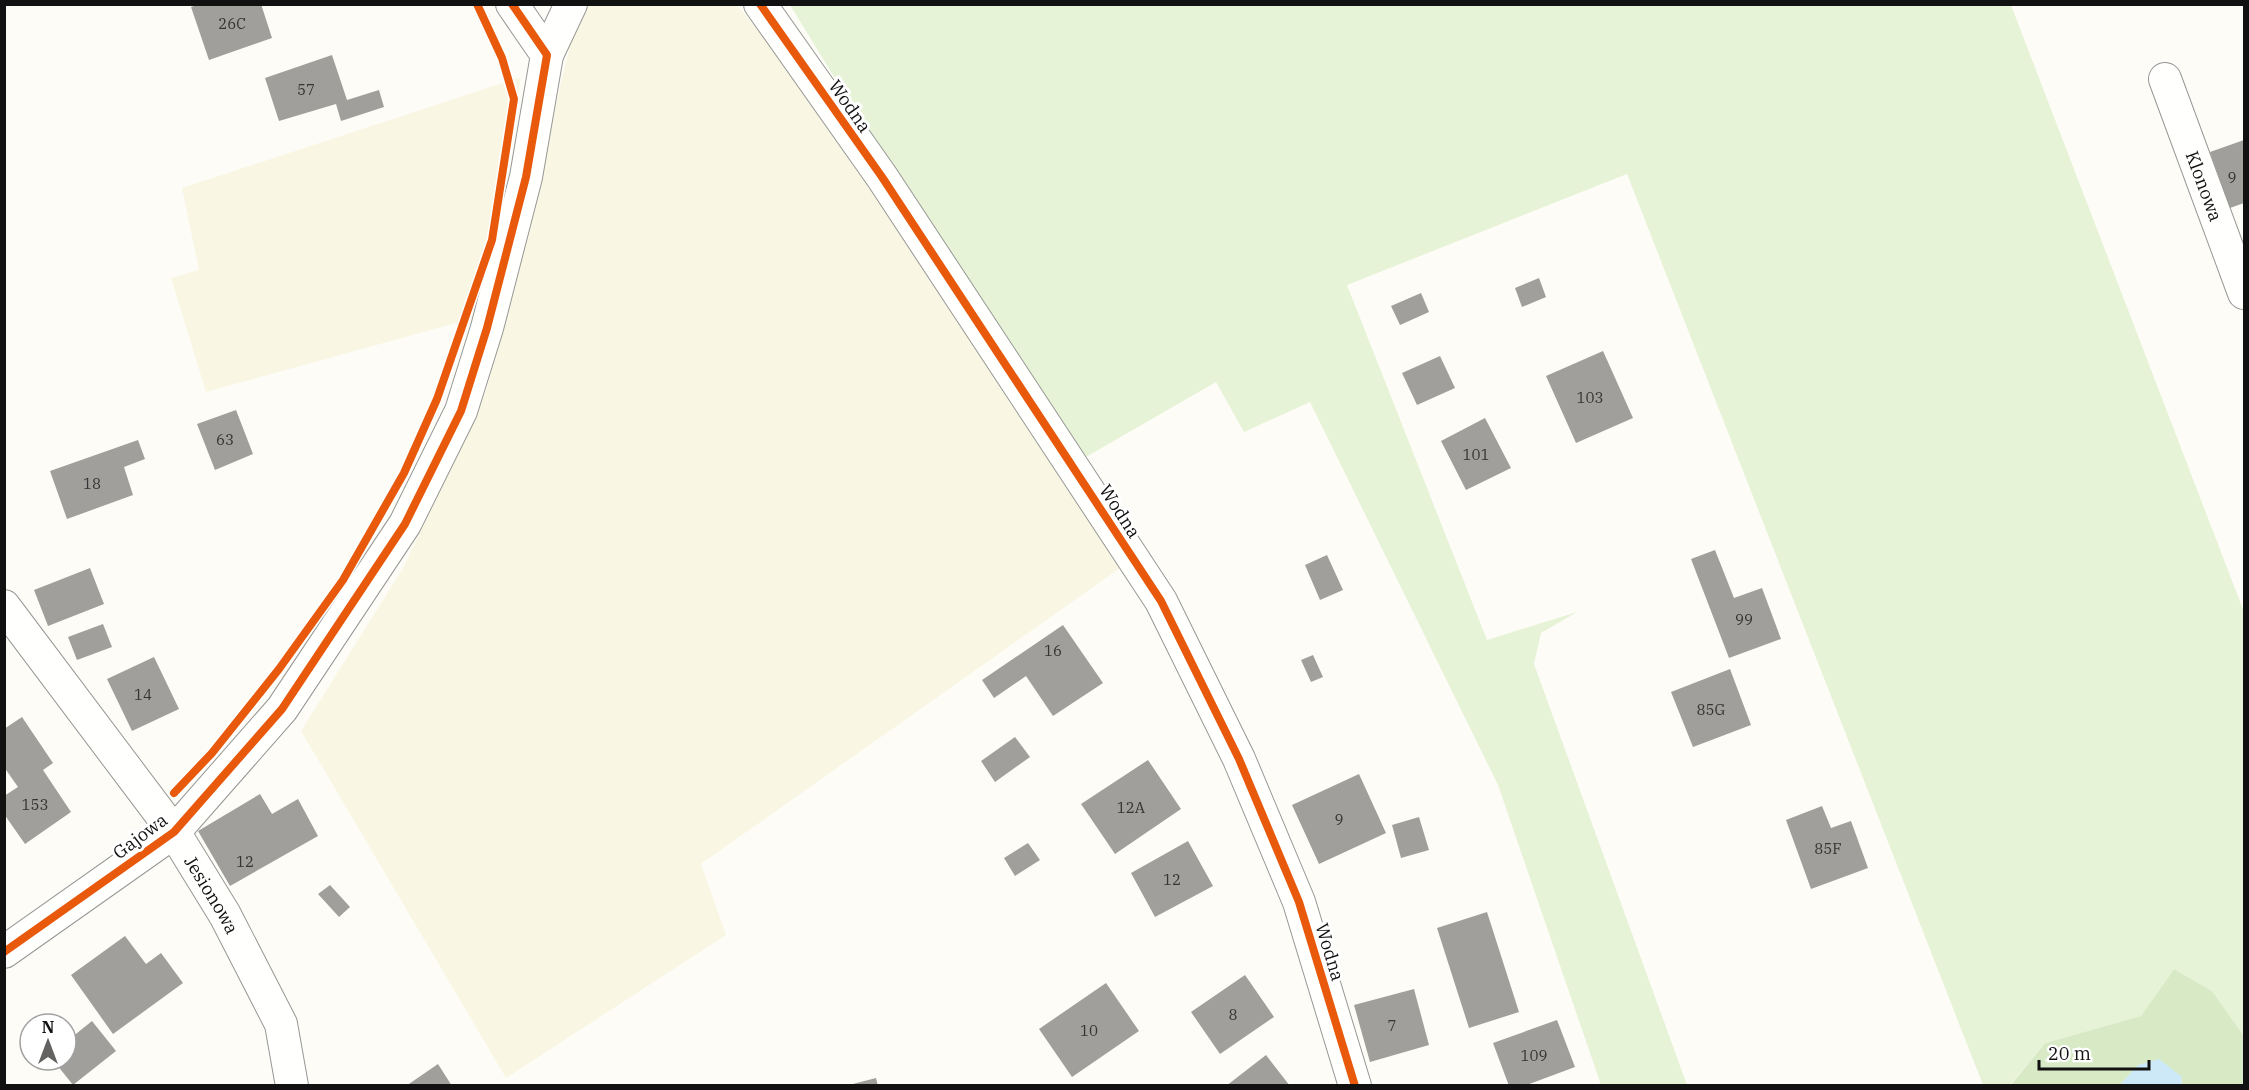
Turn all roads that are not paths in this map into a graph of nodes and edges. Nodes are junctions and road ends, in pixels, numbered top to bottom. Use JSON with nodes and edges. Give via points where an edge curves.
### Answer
{"nodes":[{"id":1,"x":512,"y":4,"type":"edge"},
{"id":2,"x":571,"y":4,"type":"edge"},
{"id":3,"x":760,"y":4,"type":"edge"},
{"id":4,"x":547,"y":55,"type":"junction"},
{"id":5,"x":2165,"y":79,"type":"dead end"},
{"id":6,"x":2244,"y":293,"type":"edge"},
{"id":7,"x":4,"y":606,"type":"edge"},
{"id":8,"x":174,"y":832,"type":"junction"},
{"id":9,"x":4,"y":952,"type":"edge"},
{"id":10,"x":292,"y":1086,"type":"edge"},
{"id":11,"x":1355,"y":1086,"type":"edge"}],
"edges":[{"from":1,"to":4,"type":"street"},
{"from":2,"to":4,"type":"street"},
{"from":3,"to":11,"type":"street","name":"Wodna","via":[[882,177],[1161,601],[1239,759],[1299,902]]},
{"from":4,"to":8,"type":"street","name":"Gajowa","via":[[526,177],[461,411],[405,524],[282,709]]},
{"from":5,"to":6,"type":"street","name":"Klonowa"},
{"from":7,"to":8,"type":"street","name":"Jesionowa"},
{"from":8,"to":9,"type":"street","name":"Gajowa"},
{"from":8,"to":10,"type":"street","name":"Jesionowa","via":[[225,915],[281,1024]]}]}
